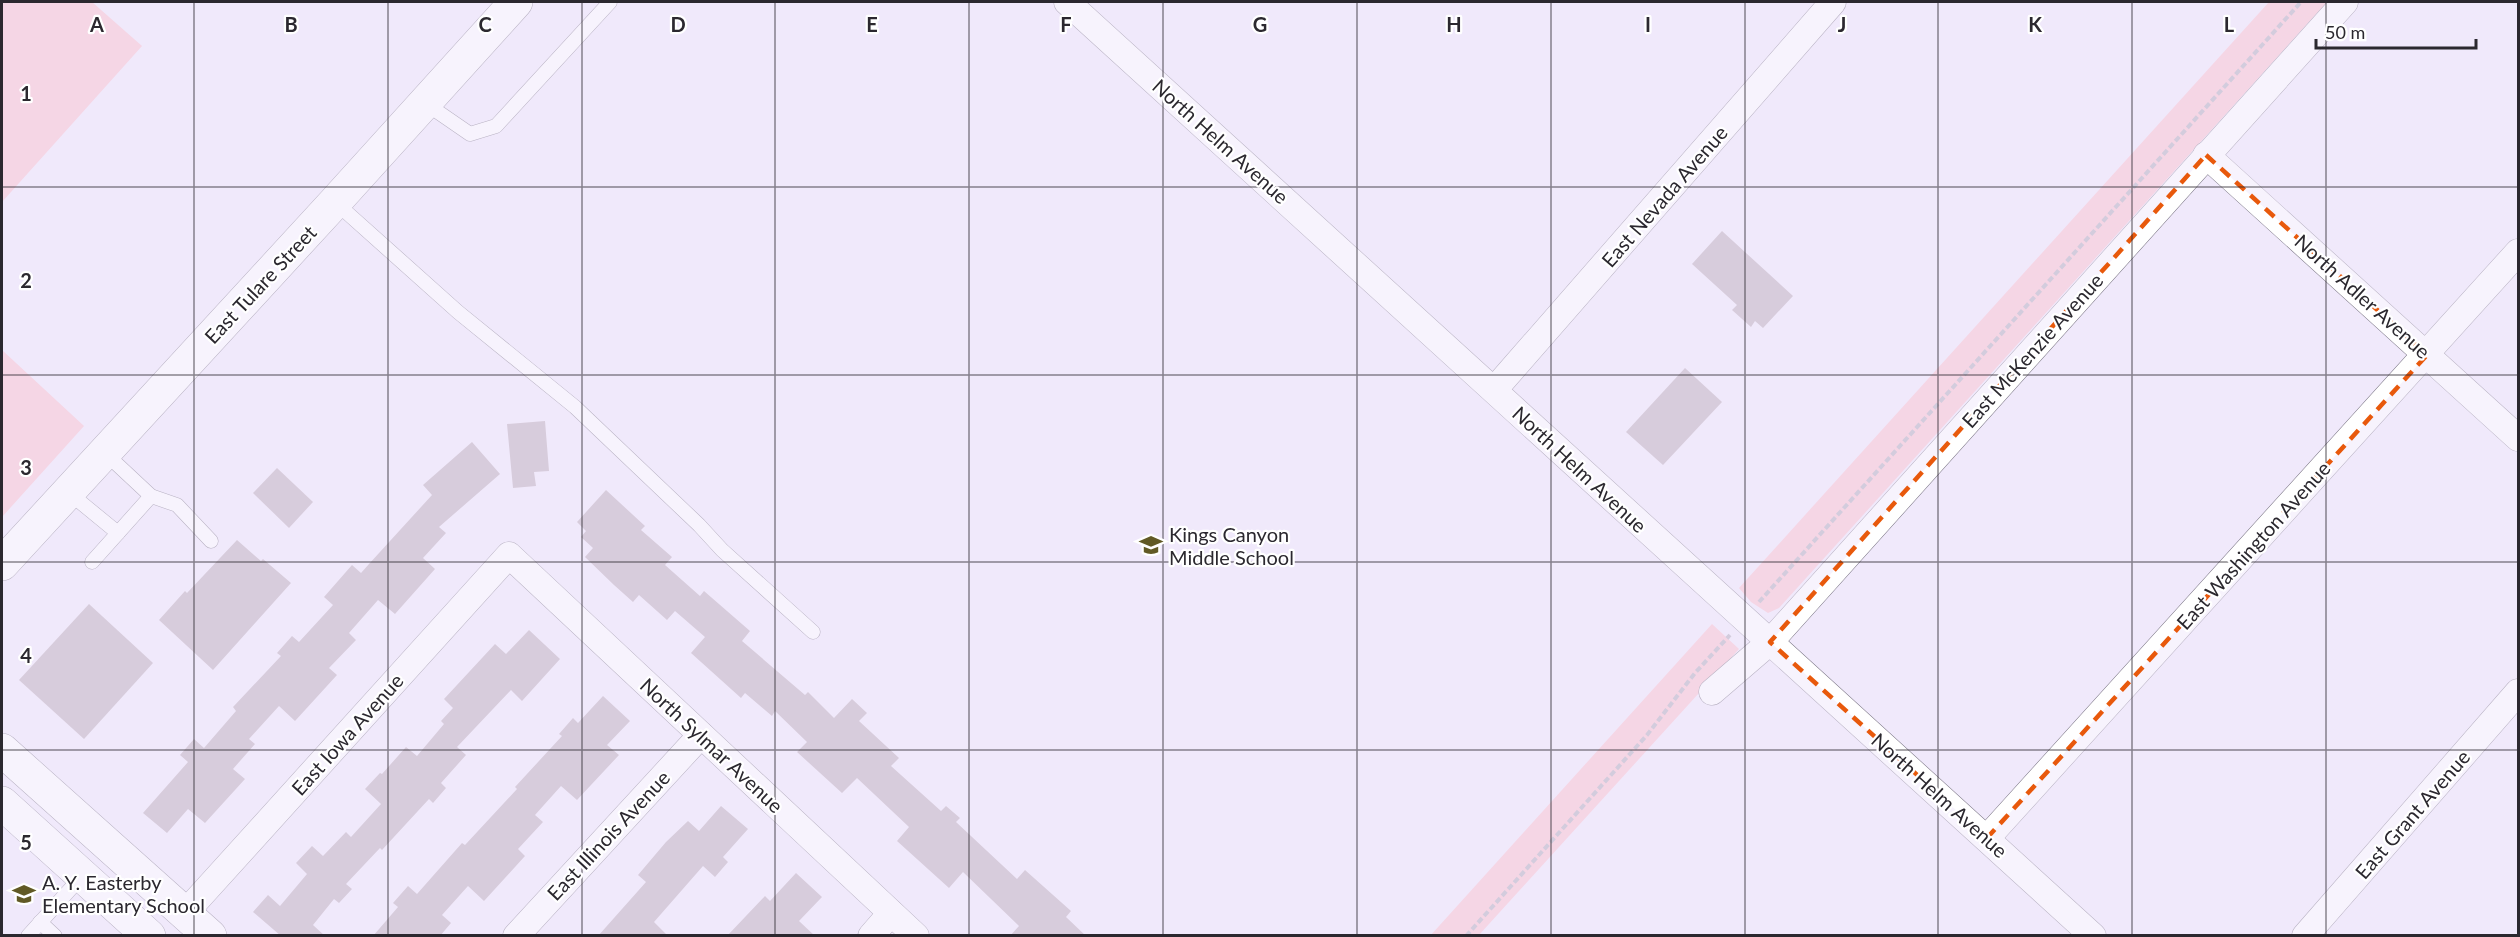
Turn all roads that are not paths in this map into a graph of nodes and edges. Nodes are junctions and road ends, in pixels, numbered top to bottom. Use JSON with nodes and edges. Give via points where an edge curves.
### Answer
{"nodes":[{"id":1,"x":516,"y":2,"type":"edge"},
{"id":2,"x":610,"y":2,"type":"edge"},
{"id":3,"x":1067,"y":2,"type":"edge"},
{"id":4,"x":1833,"y":2,"type":"edge"},
{"id":5,"x":2345,"y":2,"type":"edge"},
{"id":6,"x":425,"y":103,"type":"junction"},
{"id":7,"x":2206,"y":155,"type":"junction"},
{"id":8,"x":335,"y":202,"type":"junction"},
{"id":9,"x":2518,"y":252,"type":"edge"},
{"id":10,"x":2427,"y":355,"type":"junction"},
{"id":11,"x":1494,"y":390,"type":"junction"},
{"id":12,"x":2518,"y":438,"type":"edge"},
{"id":13,"x":105,"y":453,"type":"junction"},
{"id":14,"x":68,"y":492,"type":"junction"},
{"id":15,"x":151,"y":496,"type":"junction"},
{"id":16,"x":118,"y":533,"type":"junction"},
{"id":17,"x":211,"y":541,"type":"dead end"},
{"id":18,"x":9,"y":551,"type":"edge"},
{"id":19,"x":509,"y":555,"type":"joint"},
{"id":20,"x":92,"y":562,"type":"dead end"},
{"id":21,"x":813,"y":632,"type":"dead end"},
{"id":22,"x":1770,"y":642,"type":"junction"},
{"id":23,"x":1712,"y":692,"type":"dead end"},
{"id":24,"x":2518,"y":692,"type":"edge"},
{"id":25,"x":701,"y":735,"type":"junction"},
{"id":26,"x":2,"y":750,"type":"edge"},
{"id":27,"x":2,"y":802,"type":"edge"},
{"id":28,"x":1987,"y":837,"type":"junction"},
{"id":29,"x":83,"y":875,"type":"junction"},
{"id":30,"x":185,"y":913,"type":"junction"},
{"id":31,"x":891,"y":913,"type":"junction"},
{"id":32,"x":40,"y":922,"type":"junction"},
{"id":33,"x":28,"y":936,"type":"edge"},
{"id":34,"x":55,"y":936,"type":"edge"},
{"id":35,"x":149,"y":936,"type":"edge"},
{"id":36,"x":210,"y":936,"type":"edge"},
{"id":37,"x":516,"y":936,"type":"edge"},
{"id":38,"x":871,"y":936,"type":"edge"},
{"id":39,"x":916,"y":936,"type":"edge"},
{"id":40,"x":2093,"y":936,"type":"edge"},
{"id":41,"x":2305,"y":936,"type":"edge"}],
"edges":[{"from":1,"to":6,"type":"main road","name":"East Tulare Street"},
{"from":2,"to":6,"type":"lane","via":[[496,126],[470,134]]},
{"from":3,"to":11,"type":"street","name":"North Helm Avenue"},
{"from":4,"to":11,"type":"street","name":"East Nevada Avenue"},
{"from":5,"to":7,"type":"street","name":"East McKenzie Avenue"},
{"from":6,"to":8,"type":"main road","name":"East Tulare Street"},
{"from":7,"to":10,"type":"street","name":"North Adler Avenue"},
{"from":7,"to":22,"type":"street","name":"East McKenzie Avenue"},
{"from":8,"to":13,"type":"main road","name":"East Tulare Street"},
{"from":8,"to":21,"type":"lane","via":[[458,312],[574,407]]},
{"from":9,"to":10,"type":"street","name":"East Washington Avenue"},
{"from":10,"to":12,"type":"street","name":"North Adler Avenue"},
{"from":10,"to":28,"type":"street","name":"East Washington Avenue"},
{"from":11,"to":22,"type":"street","name":"North Helm Avenue"},
{"from":13,"to":14,"type":"main road","name":"East Tulare Street"},
{"from":13,"to":15,"type":"lane"},
{"from":14,"to":16,"type":"lane"},
{"from":14,"to":18,"type":"main road","name":"East Tulare Street"},
{"from":15,"to":16,"type":"lane"},
{"from":15,"to":17,"type":"lane","via":[[177,505]]},
{"from":16,"to":20,"type":"lane"},
{"from":19,"to":25,"type":"street","name":"North Sylmar Avenue"},
{"from":19,"to":30,"type":"street","name":"East Iowa Avenue"},
{"from":22,"to":23,"type":"street","name":"East McKenzie Avenue"},
{"from":22,"to":28,"type":"street","name":"North Helm Avenue"},
{"from":24,"to":41,"type":"street","name":"East Grant Avenue"},
{"from":25,"to":31,"type":"street","name":"North Sylmar Avenue"},
{"from":25,"to":37,"type":"street","name":"East Illinois Avenue"},
{"from":26,"to":30,"type":"main road"},
{"from":27,"to":29,"type":"main road"},
{"from":28,"to":40,"type":"street","name":"North Helm Avenue"},
{"from":29,"to":32,"type":"lane"},
{"from":29,"to":35,"type":"main road"},
{"from":30,"to":36,"type":"main road"},
{"from":31,"to":38,"type":"street"},
{"from":31,"to":39,"type":"street","name":"North Sylmar Avenue"},
{"from":32,"to":33,"type":"lane"},
{"from":32,"to":34,"type":"lane"}]}
